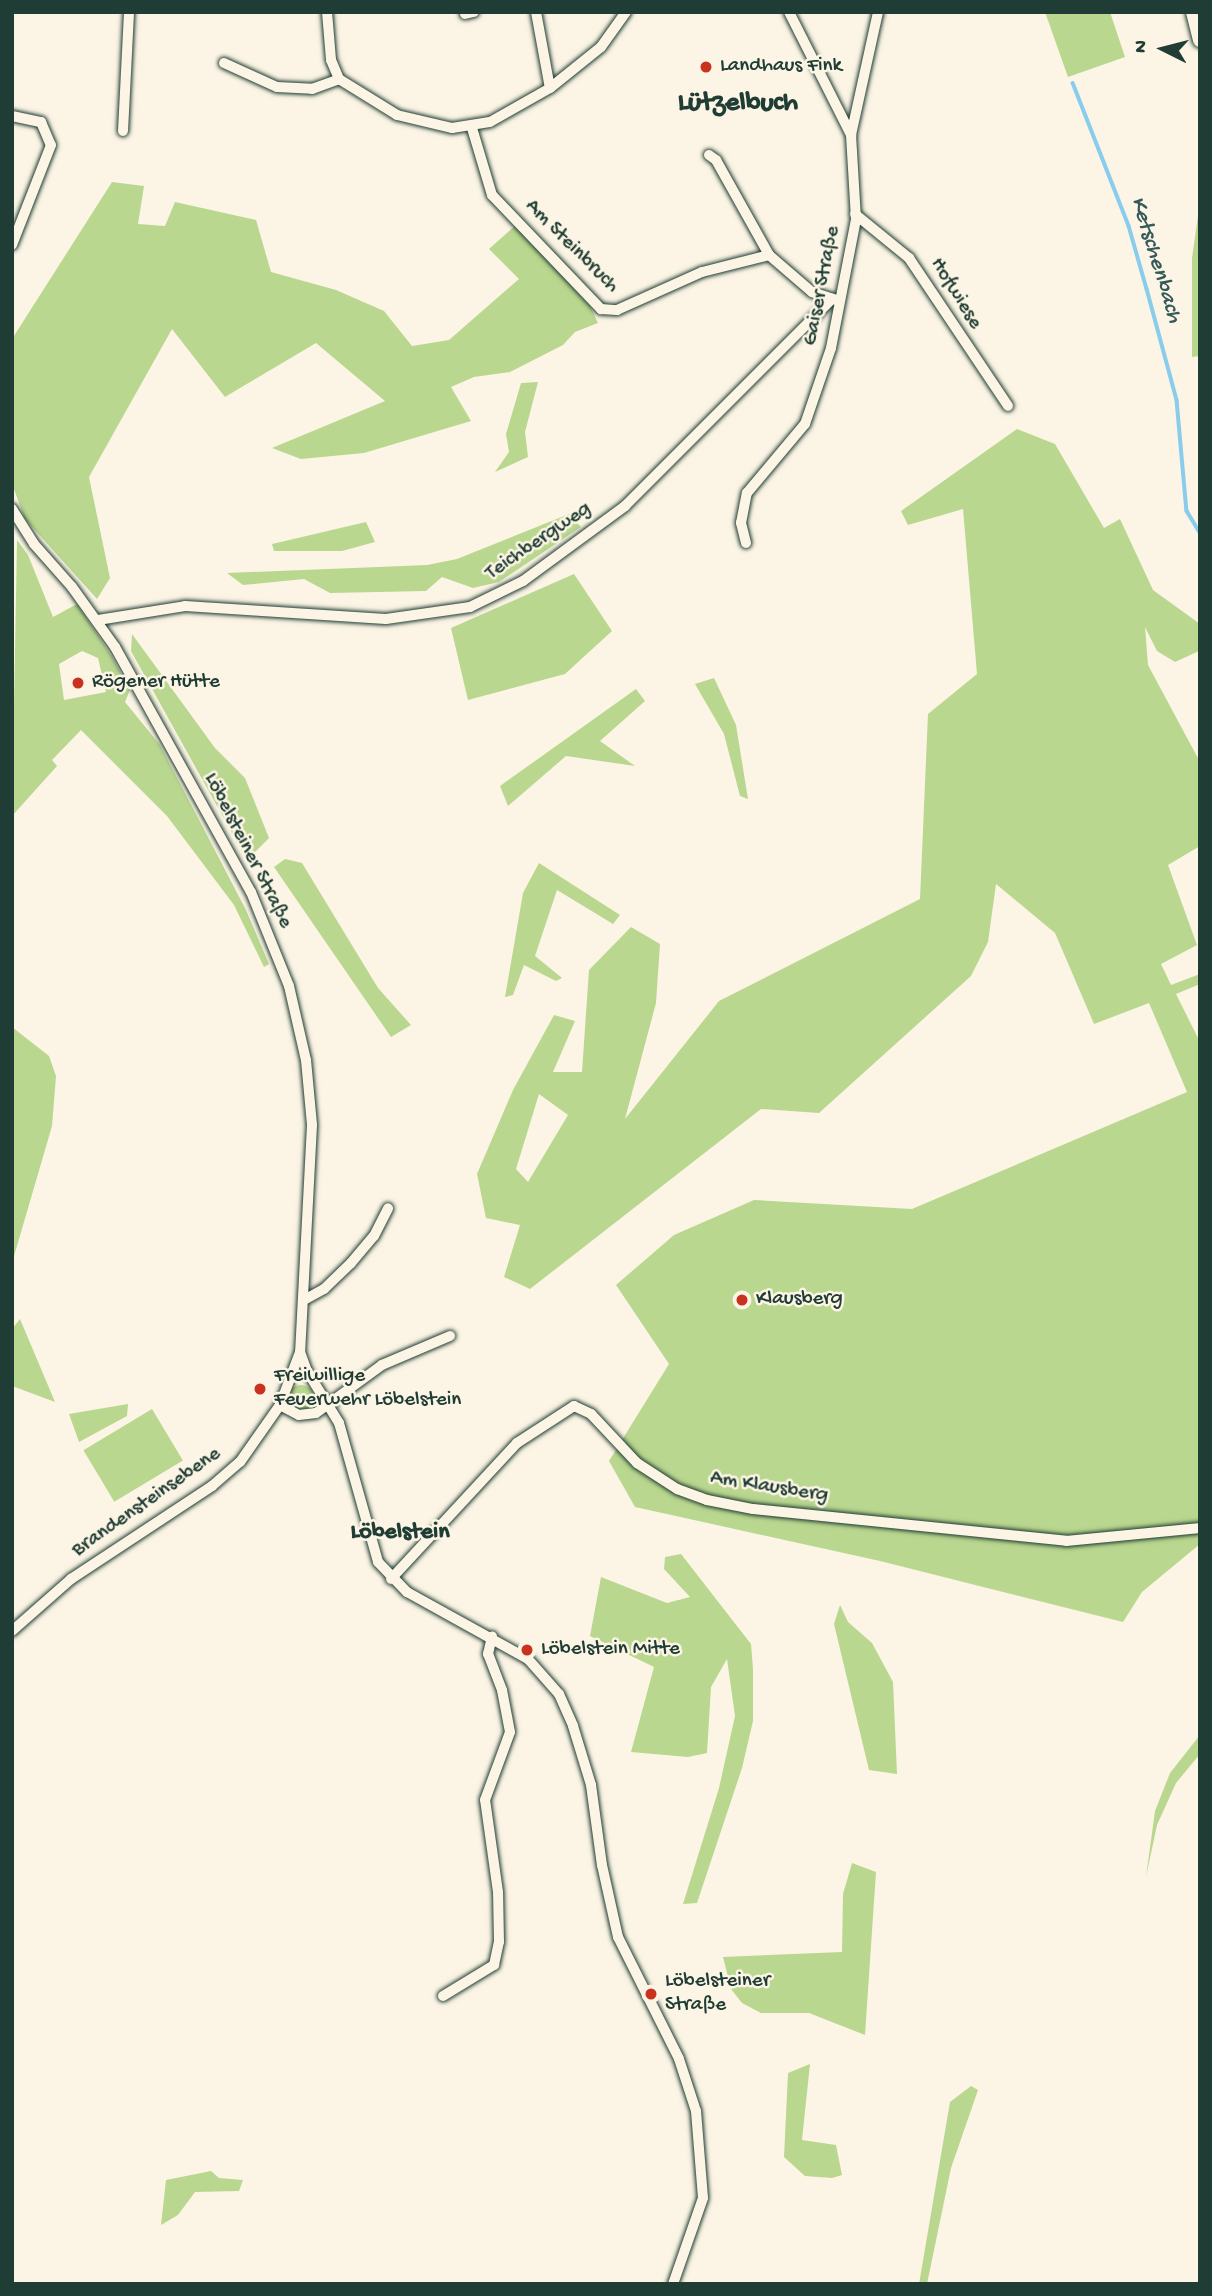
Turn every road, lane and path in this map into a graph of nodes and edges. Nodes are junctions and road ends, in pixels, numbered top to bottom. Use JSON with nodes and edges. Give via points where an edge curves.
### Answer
{"nodes":[{"id":1,"x":129,"y":12,"type":"edge"},
{"id":2,"x":327,"y":12,"type":"edge"},
{"id":3,"x":536,"y":12,"type":"edge"},
{"id":4,"x":626,"y":12,"type":"edge"},
{"id":5,"x":789,"y":12,"type":"edge"},
{"id":6,"x":878,"y":12,"type":"edge"},
{"id":7,"x":1193,"y":12,"type":"edge"},
{"id":8,"x":1200,"y":40,"type":"edge"},
{"id":9,"x":224,"y":63,"type":"dead end"},
{"id":10,"x":339,"y":79,"type":"junction"},
{"id":11,"x":550,"y":88,"type":"junction"},
{"id":12,"x":12,"y":116,"type":"edge"},
{"id":13,"x":472,"y":128,"type":"junction"},
{"id":14,"x":123,"y":131,"type":"dead end"},
{"id":15,"x":851,"y":135,"type":"junction"},
{"id":16,"x":709,"y":155,"type":"dead end"},
{"id":17,"x":855,"y":214,"type":"junction"},
{"id":18,"x":12,"y":245,"type":"edge"},
{"id":19,"x":769,"y":255,"type":"junction"},
{"id":20,"x":837,"y":300,"type":"junction"},
{"id":21,"x":1008,"y":406,"type":"dead end"},
{"id":22,"x":12,"y":509,"type":"edge"},
{"id":23,"x":746,"y":543,"type":"dead end"},
{"id":24,"x":98,"y":620,"type":"junction"},
{"id":25,"x":388,"y":1208,"type":"dead end"},
{"id":26,"x":304,"y":1300,"type":"junction"},
{"id":27,"x":450,"y":1336,"type":"dead end"},
{"id":28,"x":300,"y":1352,"type":"junction"},
{"id":29,"x":327,"y":1403,"type":"junction"},
{"id":30,"x":280,"y":1405,"type":"junction"},
{"id":31,"x":1200,"y":1528,"type":"edge"},
{"id":32,"x":391,"y":1579,"type":"junction"},
{"id":33,"x":12,"y":1631,"type":"edge"},
{"id":34,"x":492,"y":1636,"type":"junction"},
{"id":35,"x":443,"y":1996,"type":"dead end"},
{"id":36,"x":673,"y":2284,"type":"edge"}],
"edges":[{"from":1,"to":14,"type":"street"},
{"from":2,"to":10,"type":"street","via":[[331,60]]},
{"from":3,"to":11,"type":"street"},
{"from":4,"to":11,"type":"street","via":[[601,47]]},
{"from":5,"to":15,"type":"street"},
{"from":6,"to":15,"type":"street","name":"Gaiser Straße"},
{"from":7,"to":8,"type":"street"},
{"from":9,"to":10,"type":"street","via":[[276,87],[312,89]]},
{"from":10,"to":13,"type":"street","via":[[411,121]]},
{"from":11,"to":13,"type":"street"},
{"from":12,"to":18,"type":"street","via":[[41,122],[51,145]]},
{"from":13,"to":19,"type":"street","name":"Am Steinbruch","via":[[492,195],[606,311],[622,309],[702,272]]},
{"from":15,"to":17,"type":"street","name":"Gaiser Straße"},
{"from":16,"to":19,"type":"street"},
{"from":17,"to":20,"type":"street","name":"Gaiser Straße"},
{"from":17,"to":21,"type":"street","name":"Hofwiese","via":[[909,258]]},
{"from":19,"to":20,"type":"street","via":[[812,292]]},
{"from":20,"to":23,"type":"street","name":"Gaiser Straße","via":[[816,401],[806,424],[747,493],[741,523]]},
{"from":20,"to":24,"type":"street","name":"Teichbergweg","via":[[625,506],[523,581],[470,607],[386,619],[185,606]]},
{"from":22,"to":24,"type":"street","name":"Löbelsteiner Straße","via":[[34,544]]},
{"from":24,"to":26,"type":"street","name":"Löbelsteiner Straße","via":[[251,892],[289,986],[306,1060],[312,1125]]},
{"from":25,"to":26,"type":"street","via":[[358,1255],[324,1289]]},
{"from":26,"to":28,"type":"street","name":"Löbelsteiner Straße"},
{"from":27,"to":29,"type":"street","via":[[382,1365]]},
{"from":28,"to":29,"type":"street"},
{"from":28,"to":30,"type":"street","name":"Brandensteinsebene"},
{"from":29,"to":30,"type":"street","via":[[304,1415]]},
{"from":29,"to":32,"type":"street","via":[[347,1446],[372,1547]]},
{"from":30,"to":33,"type":"street","name":"Brandensteinsebene","via":[[257,1442],[212,1486],[71,1579]]},
{"from":31,"to":32,"type":"street","name":"Am Klausberg","via":[[1066,1541],[753,1509],[677,1489],[637,1463],[591,1414],[575,1406],[517,1443]]},
{"from":32,"to":34,"type":"street"},
{"from":34,"to":35,"type":"street","via":[[488,1654],[502,1690],[510,1732],[485,1800],[499,1900],[499,1942],[494,1965]]},
{"from":34,"to":36,"type":"street","via":[[528,1659],[567,1710],[591,1785],[601,1865],[618,1937],[679,2059],[696,2111],[703,2198]]}]}
